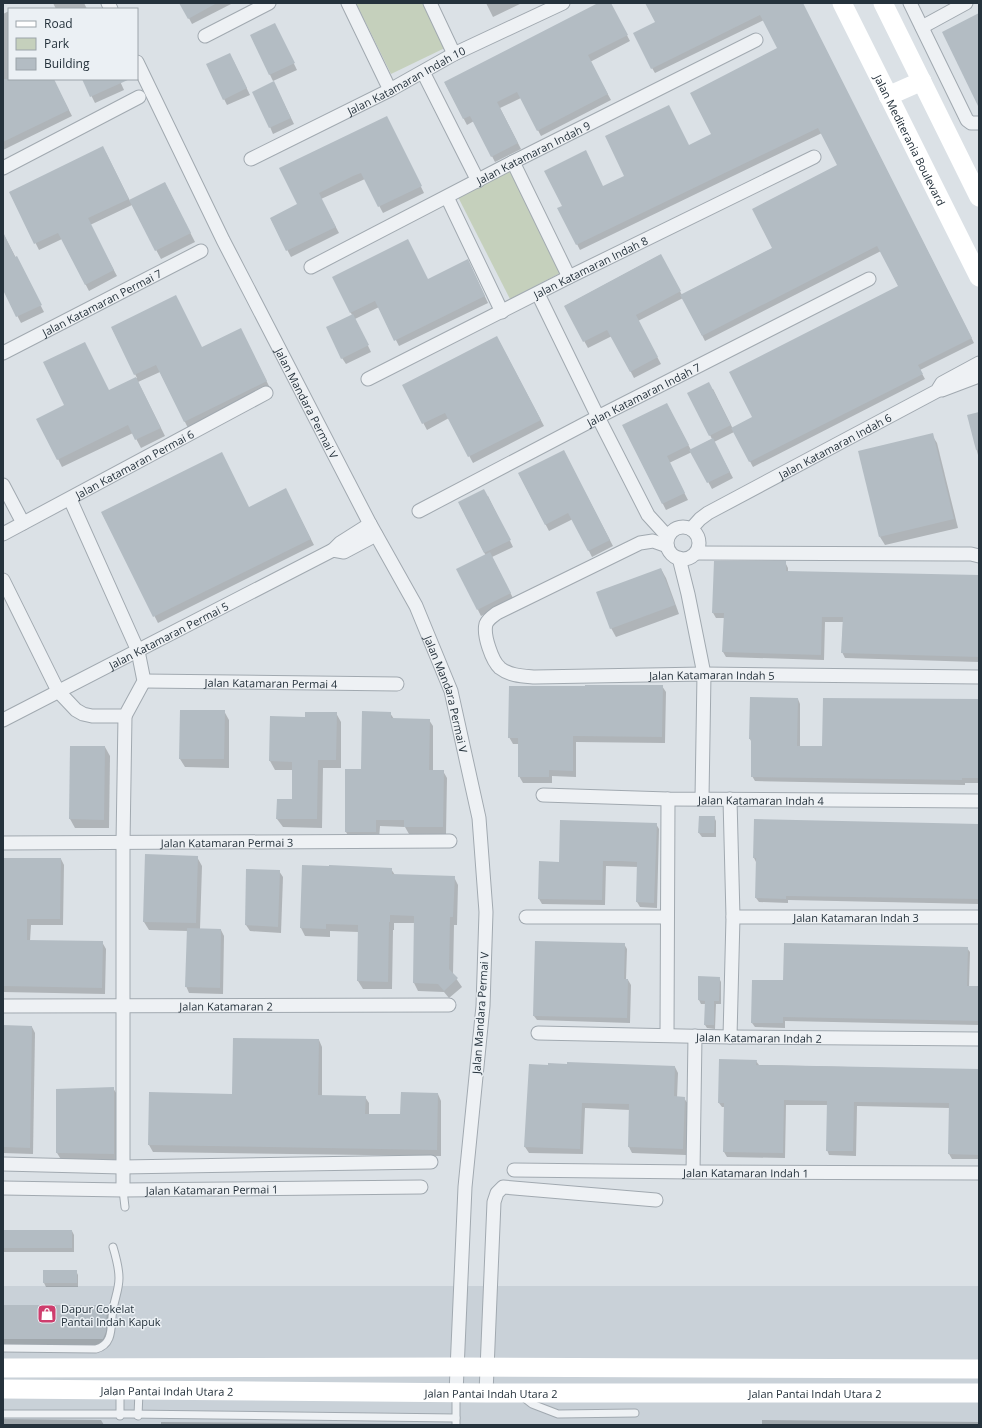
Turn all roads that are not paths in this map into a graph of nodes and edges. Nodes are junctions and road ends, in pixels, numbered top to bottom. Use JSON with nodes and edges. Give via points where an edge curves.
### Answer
{"nodes":[{"id":1,"x":269,"y":3,"type":"edge"},
{"id":2,"x":348,"y":3,"type":"edge"},
{"id":3,"x":430,"y":3,"type":"edge"},
{"id":4,"x":563,"y":3,"type":"edge"},
{"id":5,"x":842,"y":3,"type":"edge"},
{"id":6,"x":883,"y":3,"type":"edge"},
{"id":7,"x":910,"y":3,"type":"edge"},
{"id":8,"x":966,"y":3,"type":"edge"},
{"id":9,"x":922,"y":26,"type":"junction"},
{"id":10,"x":205,"y":36,"type":"dead end"},
{"id":11,"x":756,"y":40,"type":"dead end"},
{"id":12,"x":454,"y":54,"type":"junction"},
{"id":13,"x":138,"y":64,"type":"edge"},
{"id":14,"x":423,"y":72,"type":"junction"},
{"id":15,"x":922,"y":81,"type":"junction"},
{"id":16,"x":390,"y":90,"type":"junction"},
{"id":17,"x":888,"y":96,"type":"junction"},
{"id":18,"x":139,"y":97,"type":"dead end"},
{"id":19,"x":975,"y":123,"type":"edge"},
{"id":20,"x":814,"y":157,"type":"dead end"},
{"id":21,"x":251,"y":159,"type":"dead end"},
{"id":22,"x":513,"y":162,"type":"junction"},
{"id":23,"x":3,"y":168,"type":"edge"},
{"id":24,"x":478,"y":181,"type":"junction"},
{"id":25,"x":447,"y":197,"type":"junction"},
{"id":26,"x":979,"y":197,"type":"edge"},
{"id":27,"x":201,"y":251,"type":"dead end"},
{"id":28,"x":311,"y":267,"type":"dead end"},
{"id":29,"x":979,"y":277,"type":"edge"},
{"id":30,"x":569,"y":278,"type":"junction"},
{"id":31,"x":869,"y":279,"type":"dead end"},
{"id":32,"x":538,"y":294,"type":"junction"},
{"id":33,"x":502,"y":312,"type":"junction"},
{"id":34,"x":3,"y":353,"type":"edge"},
{"id":35,"x":979,"y":363,"type":"edge"},
{"id":36,"x":979,"y":376,"type":"edge"},
{"id":37,"x":368,"y":379,"type":"dead end"},
{"id":38,"x":937,"y":391,"type":"junction"},
{"id":39,"x":266,"y":393,"type":"dead end"},
{"id":40,"x":598,"y":417,"type":"junction"},
{"id":41,"x":3,"y":485,"type":"edge"},
{"id":42,"x":70,"y":499,"type":"junction"},
{"id":43,"x":419,"y":511,"type":"dead end"},
{"id":44,"x":23,"y":523,"type":"junction"},
{"id":45,"x":691,"y":529,"type":"junction"},
{"id":46,"x":373,"y":530,"type":"junction"},
{"id":47,"x":3,"y":534,"type":"edge"},
{"id":48,"x":668,"y":541,"type":"junction"},
{"id":49,"x":696,"y":553,"type":"junction"},
{"id":50,"x":979,"y":556,"type":"edge"},
{"id":51,"x":679,"y":558,"type":"junction"},
{"id":52,"x":3,"y":580,"type":"edge"},
{"id":53,"x":138,"y":650,"type":"junction"},
{"id":54,"x":704,"y":674,"type":"junction"},
{"id":55,"x":979,"y":677,"type":"edge"},
{"id":56,"x":144,"y":681,"type":"junction"},
{"id":57,"x":397,"y":684,"type":"dead end"},
{"id":58,"x":58,"y":691,"type":"junction"},
{"id":59,"x":125,"y":716,"type":"junction"},
{"id":60,"x":3,"y":720,"type":"edge"},
{"id":61,"x":543,"y":795,"type":"dead end"},
{"id":62,"x":668,"y":798,"type":"junction"},
{"id":63,"x":702,"y":798,"type":"junction"},
{"id":64,"x":730,"y":798,"type":"junction"},
{"id":65,"x":979,"y":801,"type":"edge"},
{"id":66,"x":450,"y":841,"type":"dead end"},
{"id":67,"x":3,"y":843,"type":"edge"},
{"id":68,"x":123,"y":843,"type":"junction"},
{"id":69,"x":526,"y":917,"type":"dead end"},
{"id":70,"x":666,"y":917,"type":"junction"},
{"id":71,"x":733,"y":917,"type":"junction"},
{"id":72,"x":979,"y":917,"type":"edge"},
{"id":73,"x":449,"y":1005,"type":"dead end"},
{"id":74,"x":3,"y":1006,"type":"edge"},
{"id":75,"x":124,"y":1006,"type":"junction"},
{"id":76,"x":538,"y":1033,"type":"dead end"},
{"id":77,"x":667,"y":1035,"type":"junction"},
{"id":78,"x":695,"y":1036,"type":"junction"},
{"id":79,"x":730,"y":1037,"type":"junction"},
{"id":80,"x":979,"y":1039,"type":"edge"},
{"id":81,"x":431,"y":1162,"type":"dead end"},
{"id":82,"x":3,"y":1164,"type":"edge"},
{"id":83,"x":122,"y":1167,"type":"junction"},
{"id":84,"x":514,"y":1170,"type":"dead end"},
{"id":85,"x":693,"y":1172,"type":"junction"},
{"id":86,"x":979,"y":1173,"type":"edge"},
{"id":87,"x":421,"y":1187,"type":"dead end"},
{"id":88,"x":3,"y":1188,"type":"edge"},
{"id":89,"x":123,"y":1190,"type":"junction"},
{"id":90,"x":656,"y":1200,"type":"dead end"},
{"id":91,"x":125,"y":1207,"type":"dead end"},
{"id":92,"x":113,"y":1247,"type":"dead end"},
{"id":93,"x":3,"y":1348,"type":"edge"},
{"id":94,"x":457,"y":1367,"type":"junction"},
{"id":95,"x":487,"y":1367,"type":"junction"},
{"id":96,"x":3,"y":1368,"type":"edge"},
{"id":97,"x":979,"y":1369,"type":"edge"},
{"id":98,"x":3,"y":1389,"type":"edge"},
{"id":99,"x":120,"y":1390,"type":"junction"},
{"id":100,"x":139,"y":1390,"type":"junction"},
{"id":101,"x":456,"y":1393,"type":"junction"},
{"id":102,"x":486,"y":1393,"type":"junction"},
{"id":103,"x":518,"y":1393,"type":"junction"},
{"id":104,"x":979,"y":1393,"type":"edge"},
{"id":105,"x":635,"y":1413,"type":"dead end"},
{"id":106,"x":3,"y":1414,"type":"edge"},
{"id":107,"x":120,"y":1415,"type":"junction"},
{"id":108,"x":138,"y":1415,"type":"junction"},
{"id":109,"x":456,"y":1422,"type":"edge"}],
"edges":[{"from":1,"to":10,"type":"street"},
{"from":2,"to":16,"type":"street"},
{"from":3,"to":12,"type":"street"},
{"from":4,"to":12,"type":"street","name":"Jalan Katamaran Indah 10"},
{"from":5,"to":17,"type":"street","name":"Jalan Mediterania Boulevard"},
{"from":6,"to":15,"type":"street"},
{"from":7,"to":9,"type":"street"},
{"from":8,"to":9,"type":"street"},
{"from":9,"to":19,"type":"street","via":[[964,116]]},
{"from":11,"to":22,"type":"street","name":"Jalan Katamaran Indah 9"},
{"from":12,"to":14,"type":"street","name":"Jalan Katamaran Indah 10"},
{"from":13,"to":46,"type":"street","name":"Jalan Mandara Permai V","via":[[223,240]]},
{"from":14,"to":16,"type":"street","name":"Jalan Katamaran Indah 10"},
{"from":14,"to":24,"type":"street"},
{"from":15,"to":17,"type":"street"},
{"from":15,"to":26,"type":"street"},
{"from":16,"to":21,"type":"street","name":"Jalan Katamaran Indah 10"},
{"from":17,"to":29,"type":"street","name":"Jalan Mediterania Boulevard"},
{"from":18,"to":23,"type":"street"},
{"from":20,"to":30,"type":"street","name":"Jalan Katamaran Indah 8"},
{"from":22,"to":24,"type":"street","name":"Jalan Katamaran Indah 9"},
{"from":22,"to":30,"type":"street"},
{"from":24,"to":25,"type":"street","name":"Jalan Katamaran Indah 9"},
{"from":25,"to":28,"type":"street","name":"Jalan Katamaran Indah 9"},
{"from":25,"to":33,"type":"street"},
{"from":27,"to":34,"type":"street","name":"Jalan Katamaran Permai 7"},
{"from":30,"to":32,"type":"street","name":"Jalan Katamaran Indah 8"},
{"from":31,"to":40,"type":"street","name":"Jalan Katamaran Indah 7"},
{"from":32,"to":33,"type":"street","name":"Jalan Katamaran Indah 8"},
{"from":32,"to":40,"type":"street"},
{"from":33,"to":37,"type":"street","name":"Jalan Katamaran Indah 8"},
{"from":35,"to":38,"type":"street","name":"Jalan Katamaran Indah 6","via":[[942,383]]},
{"from":36,"to":38,"type":"street","via":[[946,390]]},
{"from":38,"to":45,"type":"street","name":"Jalan Katamaran Indah 6","via":[[708,514]]},
{"from":39,"to":42,"type":"street","name":"Jalan Katamaran Permai 6"},
{"from":40,"to":43,"type":"street","name":"Jalan Katamaran Indah 7"},
{"from":40,"to":48,"type":"street","via":[[648,515]]},
{"from":41,"to":44,"type":"street"},
{"from":42,"to":44,"type":"street","name":"Jalan Katamaran Permai 6"},
{"from":42,"to":53,"type":"street"},
{"from":44,"to":47,"type":"street","name":"Jalan Katamaran Permai 6"},
{"from":45,"to":48,"type":"street","via":[[682,527],[674,530]]},
{"from":45,"to":49,"type":"street","via":[[699,544]]},
{"from":46,"to":53,"type":"street","name":"Jalan Katamaran Permai 5","via":[[344,552],[334,550]]},
{"from":46,"to":94,"type":"street","name":"Jalan Mandara Permai V","via":[[416,606],[451,691],[479,818],[486,912],[483,1006],[465,1186]]},
{"from":48,"to":51,"type":"street","via":[[672,554]]},
{"from":48,"to":54,"type":"street","name":"Jalan Katamaran Indah 5","via":[[640,543],[490,618],[486,624],[489,647],[499,667],[512,674],[535,677]]},
{"from":49,"to":50,"type":"street"},
{"from":49,"to":51,"type":"street","via":[[688,558]]},
{"from":51,"to":54,"type":"street"},
{"from":52,"to":58,"type":"street"},
{"from":53,"to":56,"type":"street"},
{"from":53,"to":58,"type":"street","name":"Jalan Katamaran Permai 5"},
{"from":54,"to":55,"type":"street","name":"Jalan Katamaran Indah 5"},
{"from":54,"to":63,"type":"street"},
{"from":56,"to":57,"type":"street","name":"Jalan Katamaran Permai 4"},
{"from":56,"to":59,"type":"street"},
{"from":58,"to":59,"type":"street","via":[[83,714]]},
{"from":58,"to":60,"type":"street","name":"Jalan Katamaran Permai 5"},
{"from":59,"to":68,"type":"street"},
{"from":61,"to":62,"type":"street","name":"Jalan Katamaran Indah 4"},
{"from":62,"to":63,"type":"street","name":"Jalan Katamaran Indah 4"},
{"from":62,"to":70,"type":"street"},
{"from":63,"to":64,"type":"street","name":"Jalan Katamaran Indah 4"},
{"from":64,"to":65,"type":"street","name":"Jalan Katamaran Indah 4"},
{"from":64,"to":71,"type":"street"},
{"from":66,"to":68,"type":"street","name":"Jalan Katamaran Permai 3"},
{"from":67,"to":68,"type":"street","name":"Jalan Katamaran Permai 3"},
{"from":68,"to":75,"type":"street"},
{"from":69,"to":70,"type":"street"},
{"from":70,"to":77,"type":"street"},
{"from":71,"to":72,"type":"street","name":"Jalan Katamaran Indah 3"},
{"from":71,"to":79,"type":"street"},
{"from":73,"to":75,"type":"street","name":"Jalan Katamaran 2"},
{"from":74,"to":75,"type":"street","name":"Jalan Katamaran 2"},
{"from":75,"to":83,"type":"street"},
{"from":76,"to":77,"type":"street","name":"Jalan Katamaran Indah 2"},
{"from":77,"to":78,"type":"street","name":"Jalan Katamaran Indah 2"},
{"from":78,"to":79,"type":"street","name":"Jalan Katamaran Indah 2"},
{"from":78,"to":85,"type":"street"},
{"from":79,"to":80,"type":"street","name":"Jalan Katamaran Indah 2"},
{"from":81,"to":83,"type":"street"},
{"from":82,"to":83,"type":"street"},
{"from":83,"to":89,"type":"street"},
{"from":84,"to":85,"type":"street","name":"Jalan Katamaran Indah 1"},
{"from":85,"to":86,"type":"street","name":"Jalan Katamaran Indah 1"},
{"from":87,"to":89,"type":"street","name":"Jalan Katamaran Permai 1"},
{"from":88,"to":89,"type":"street","name":"Jalan Katamaran Permai 1"},
{"from":89,"to":91,"type":"lane"},
{"from":90,"to":95,"type":"street","via":[[503,1187],[497,1192],[494,1202]]},
{"from":92,"to":93,"type":"lane","via":[[118,1267],[118,1292],[113,1307],[111,1335],[104,1346],[96,1349]]},
{"from":94,"to":95,"type":"street","name":"Jalan Pantai Indah Utara 2"},
{"from":94,"to":96,"type":"street","name":"Jalan Pantai Indah Utara 2"},
{"from":94,"to":101,"type":"street","name":"Jalan Mandara Permai V"},
{"from":95,"to":97,"type":"street","name":"Jalan Pantai Indah Utara 2"},
{"from":95,"to":102,"type":"street"},
{"from":98,"to":99,"type":"street","name":"Jalan Pantai Indah Utara 2"},
{"from":99,"to":100,"type":"street","name":"Jalan Pantai Indah Utara 2"},
{"from":99,"to":107,"type":"lane"},
{"from":100,"to":101,"type":"street","name":"Jalan Pantai Indah Utara 2"},
{"from":100,"to":108,"type":"lane"},
{"from":101,"to":102,"type":"street","name":"Jalan Pantai Indah Utara 2"},
{"from":101,"to":109,"type":"lane"},
{"from":102,"to":103,"type":"street","name":"Jalan Pantai Indah Utara 2"},
{"from":103,"to":104,"type":"street","name":"Jalan Pantai Indah Utara 2"},
{"from":103,"to":105,"type":"lane","via":[[532,1404],[558,1414]]},
{"from":106,"to":107,"type":"lane"},
{"from":107,"to":108,"type":"lane"},
{"from":108,"to":109,"type":"lane"}]}
